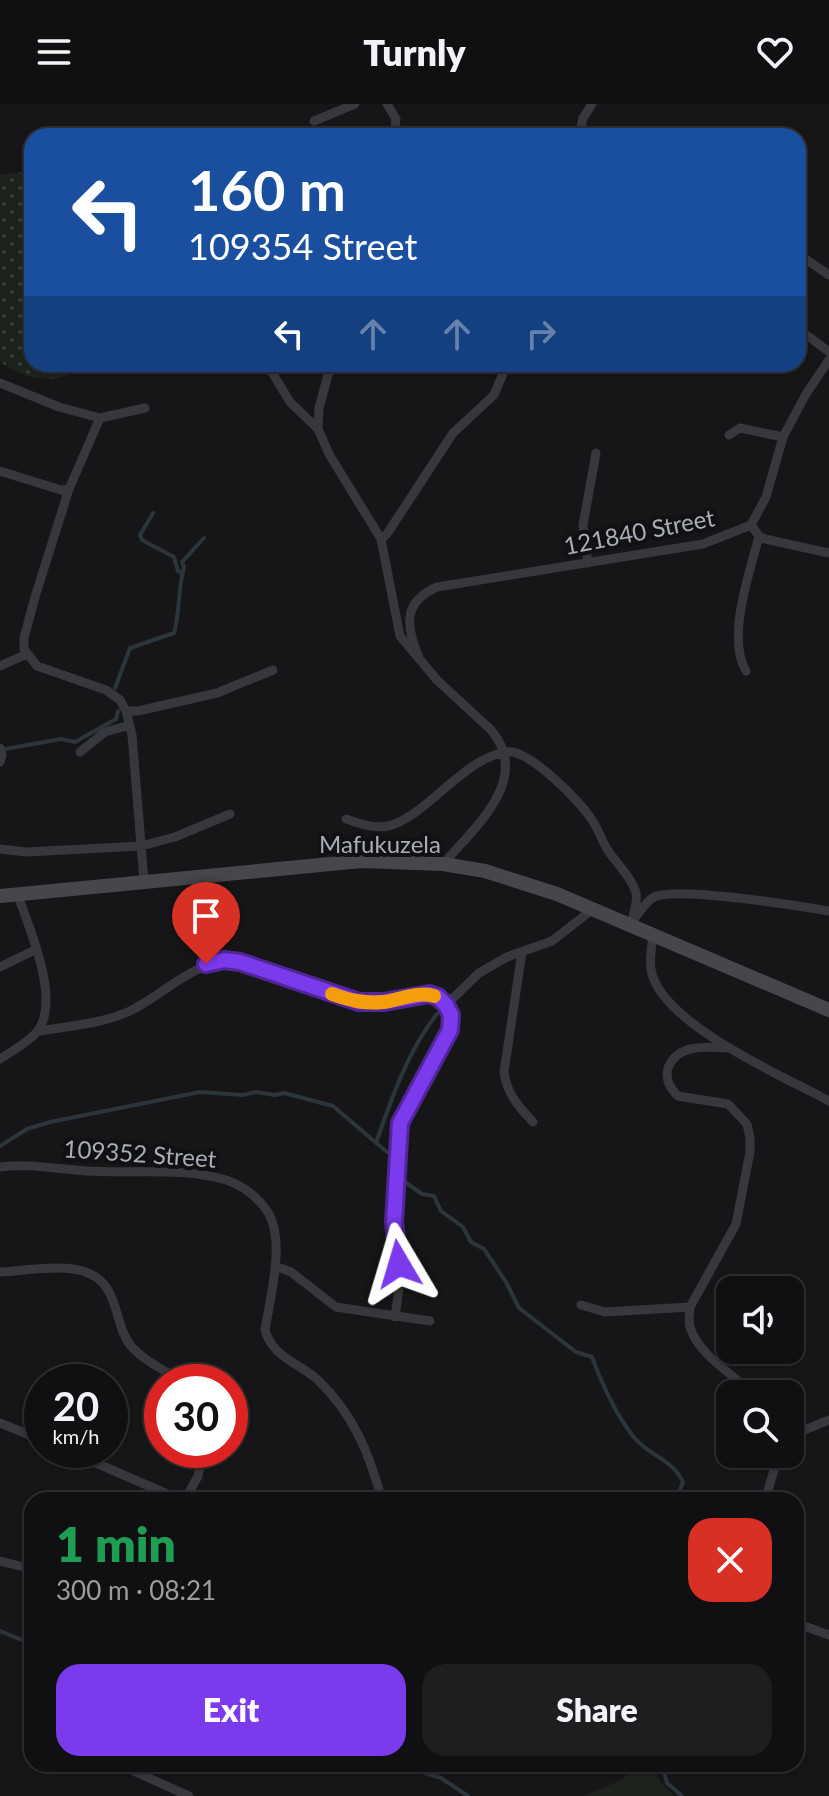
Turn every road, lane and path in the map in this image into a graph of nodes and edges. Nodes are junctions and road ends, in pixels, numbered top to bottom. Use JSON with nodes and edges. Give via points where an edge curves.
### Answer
{"nodes":[{"id":1,"x":355,"y":104,"type":"edge"},
{"id":2,"x":387,"y":104,"type":"edge"},
{"id":3,"x":592,"y":104,"type":"edge"},
{"id":4,"x":314,"y":121,"type":"dead end"},
{"id":5,"x":395,"y":128,"type":"edge"},
{"id":6,"x":581,"y":128,"type":"edge"},
{"id":7,"x":806,"y":259,"type":"edge"},
{"id":8,"x":829,"y":275,"type":"edge"},
{"id":9,"x":806,"y":336,"type":"edge"},
{"id":10,"x":829,"y":352,"type":"edge"},
{"id":11,"x":829,"y":360,"type":"edge"},
{"id":12,"x":272,"y":372,"type":"edge"},
{"id":13,"x":329,"y":372,"type":"edge"},
{"id":14,"x":504,"y":372,"type":"edge"},
{"id":15,"x":0,"y":383,"type":"edge"},
{"id":16,"x":145,"y":408,"type":"dead end"},
{"id":17,"x":100,"y":418,"type":"junction"},
{"id":18,"x":318,"y":429,"type":"junction"},
{"id":19,"x":729,"y":435,"type":"dead end"},
{"id":20,"x":783,"y":437,"type":"junction"},
{"id":21,"x":596,"y":453,"type":"dead end"},
{"id":22,"x":0,"y":471,"type":"edge"},
{"id":23,"x":69,"y":489,"type":"junction"},
{"id":24,"x":751,"y":525,"type":"junction"},
{"id":25,"x":759,"y":536,"type":"junction"},
{"id":26,"x":381,"y":539,"type":"junction"},
{"id":27,"x":829,"y":553,"type":"edge"},
{"id":28,"x":588,"y":563,"type":"junction"},
{"id":29,"x":27,"y":654,"type":"junction"},
{"id":30,"x":420,"y":660,"type":"junction"},
{"id":31,"x":0,"y":666,"type":"edge"},
{"id":32,"x":273,"y":670,"type":"dead end"},
{"id":33,"x":746,"y":671,"type":"dead end"},
{"id":34,"x":126,"y":711,"type":"junction"},
{"id":35,"x":130,"y":725,"type":"junction"},
{"id":36,"x":0,"y":748,"type":"edge"},
{"id":37,"x":80,"y":752,"type":"dead end"},
{"id":38,"x":504,"y":753,"type":"junction"},
{"id":39,"x":0,"y":762,"type":"edge"},
{"id":40,"x":230,"y":814,"type":"dead end"},
{"id":41,"x":346,"y":819,"type":"dead end"},
{"id":42,"x":141,"y":846,"type":"junction"},
{"id":43,"x":0,"y":849,"type":"edge"},
{"id":44,"x":443,"y":864,"type":"junction"},
{"id":45,"x":144,"y":881,"type":"junction"},
{"id":46,"x":17,"y":893,"type":"junction"},
{"id":47,"x":0,"y":896,"type":"edge"},
{"id":48,"x":593,"y":909,"type":"junction"},
{"id":49,"x":829,"y":911,"type":"edge"},
{"id":50,"x":631,"y":924,"type":"junction"},
{"id":51,"x":653,"y":933,"type":"junction"},
{"id":52,"x":37,"y":949,"type":"junction"},
{"id":53,"x":522,"y":952,"type":"junction"},
{"id":54,"x":0,"y":967,"type":"edge"},
{"id":55,"x":446,"y":1005,"type":"junction"},
{"id":56,"x":829,"y":1010,"type":"edge"},
{"id":57,"x":39,"y":1031,"type":"junction"},
{"id":58,"x":729,"y":1048,"type":"junction"},
{"id":59,"x":0,"y":1059,"type":"edge"},
{"id":60,"x":829,"y":1101,"type":"edge"},
{"id":61,"x":533,"y":1122,"type":"dead end"},
{"id":62,"x":0,"y":1167,"type":"edge"},
{"id":63,"x":275,"y":1266,"type":"junction"},
{"id":64,"x":0,"y":1272,"type":"edge"},
{"id":65,"x":581,"y":1305,"type":"dead end"},
{"id":66,"x":690,"y":1307,"type":"junction"},
{"id":67,"x":395,"y":1317,"type":"junction"},
{"id":68,"x":430,"y":1321,"type":"dead end"},
{"id":69,"x":155,"y":1364,"type":"edge"},
{"id":70,"x":738,"y":1380,"type":"edge"},
{"id":71,"x":829,"y":1420,"type":"edge"},
{"id":72,"x":0,"y":1423,"type":"edge"},
{"id":73,"x":804,"y":1430,"type":"edge"},
{"id":74,"x":24,"y":1433,"type":"edge"},
{"id":75,"x":108,"y":1468,"type":"edge"},
{"id":76,"x":200,"y":1468,"type":"edge"},
{"id":77,"x":775,"y":1468,"type":"edge"},
{"id":78,"x":164,"y":1492,"type":"edge"},
{"id":79,"x":188,"y":1492,"type":"edge"},
{"id":80,"x":380,"y":1492,"type":"edge"},
{"id":81,"x":767,"y":1492,"type":"edge"},
{"id":82,"x":0,"y":1561,"type":"edge"},
{"id":83,"x":24,"y":1567,"type":"edge"},
{"id":84,"x":804,"y":1626,"type":"edge"},
{"id":85,"x":829,"y":1635,"type":"edge"},
{"id":86,"x":136,"y":1772,"type":"edge"},
{"id":87,"x":189,"y":1796,"type":"edge"}],
"edges":[{"from":1,"to":4,"type":"street"},
{"from":2,"to":5,"type":"street"},
{"from":3,"to":6,"type":"street"},
{"from":7,"to":8,"type":"street"},
{"from":9,"to":10,"type":"street"},
{"from":11,"to":20,"type":"street","name":"121840 Street"},
{"from":12,"to":18,"type":"street","via":[[290,402]]},
{"from":13,"to":18,"type":"street"},
{"from":14,"to":26,"type":"street","via":[[494,395],[453,433]]},
{"from":15,"to":17,"type":"street"},
{"from":16,"to":17,"type":"street"},
{"from":17,"to":23,"type":"street"},
{"from":18,"to":26,"type":"street"},
{"from":19,"to":20,"type":"street","via":[[740,428]]},
{"from":20,"to":24,"type":"street","name":"121840 Street","via":[[761,512]]},
{"from":21,"to":28,"type":"street","via":[[583,525]]},
{"from":22,"to":23,"type":"street"},
{"from":23,"to":29,"type":"street","via":[[24,638]]},
{"from":24,"to":25,"type":"street"},
{"from":24,"to":28,"type":"street","name":"121840 Street","via":[[703,544]]},
{"from":25,"to":27,"type":"street"},
{"from":25,"to":33,"type":"street","via":[[738,637]]},
{"from":26,"to":30,"type":"street","via":[[397,627]]},
{"from":28,"to":30,"type":"street","name":"121840 Street","via":[[428,591],[409,618]]},
{"from":29,"to":31,"type":"street"},
{"from":29,"to":34,"type":"street","via":[[37,666],[106,690]]},
{"from":30,"to":38,"type":"street","via":[[491,730]]},
{"from":32,"to":34,"type":"street","via":[[217,693]]},
{"from":34,"to":35,"type":"street"},
{"from":35,"to":37,"type":"street","via":[[105,732]]},
{"from":35,"to":42,"type":"street"},
{"from":36,"to":39,"type":"street"},
{"from":38,"to":41,"type":"street","via":[[455,779],[400,822],[378,826]]},
{"from":38,"to":44,"type":"street","via":[[505,771],[495,803]]},
{"from":38,"to":50,"type":"street","via":[[532,760],[591,818],[631,881],[636,902]]},
{"from":40,"to":42,"type":"street"},
{"from":42,"to":43,"type":"street"},
{"from":42,"to":45,"type":"street"},
{"from":44,"to":45,"type":"main road","name":"Mafukuzela","via":[[361,861]]},
{"from":44,"to":48,"type":"main road","name":"Mafukuzela","via":[[496,874]]},
{"from":45,"to":46,"type":"main road","name":"Mafukuzela"},
{"from":46,"to":47,"type":"main road","name":"Mafukuzela"},
{"from":46,"to":52,"type":"street"},
{"from":48,"to":50,"type":"main road","name":"Mafukuzela"},
{"from":48,"to":53,"type":"street","via":[[552,941]]},
{"from":49,"to":50,"type":"street","via":[[665,894],[649,901]]},
{"from":50,"to":51,"type":"main road","name":"Mafukuzela"},
{"from":51,"to":56,"type":"main road","name":"Mafukuzela"},
{"from":51,"to":58,"type":"street","via":[[651,968],[662,992],[678,1011]]},
{"from":52,"to":54,"type":"street"},
{"from":52,"to":57,"type":"street","via":[[47,988]]},
{"from":53,"to":55,"type":"street","via":[[479,973]]},
{"from":53,"to":61,"type":"street","via":[[504,1072],[514,1102]]},
{"from":55,"to":57,"type":"street","via":[[429,994],[359,1002],[224,960],[206,964],[131,1010]]},
{"from":55,"to":67,"type":"street","via":[[450,1030],[400,1123],[394,1222],[400,1280]]},
{"from":57,"to":59,"type":"street"},
{"from":58,"to":60,"type":"street"},
{"from":58,"to":66,"type":"street","via":[[687,1049],[671,1061],[667,1073],[678,1096],[734,1108],[750,1138],[736,1224]]},
{"from":62,"to":63,"type":"street","name":"109352 Street","via":[[30,1164],[227,1180],[268,1213]]},
{"from":63,"to":67,"type":"street","via":[[336,1307]]},
{"from":63,"to":80,"type":"street","name":"109352 Street","via":[[268,1339],[323,1386],[359,1434]]},
{"from":64,"to":69,"type":"street","via":[[90,1273],[111,1293],[130,1345]]},
{"from":65,"to":66,"type":"street","via":[[605,1312]]},
{"from":66,"to":70,"type":"street","via":[[696,1339]]},
{"from":67,"to":68,"type":"street"},
{"from":71,"to":73,"type":"street"},
{"from":72,"to":74,"type":"street"},
{"from":75,"to":78,"type":"street"},
{"from":76,"to":79,"type":"street"},
{"from":77,"to":81,"type":"street"},
{"from":82,"to":83,"type":"street"},
{"from":84,"to":85,"type":"street"},
{"from":86,"to":87,"type":"street"}]}
